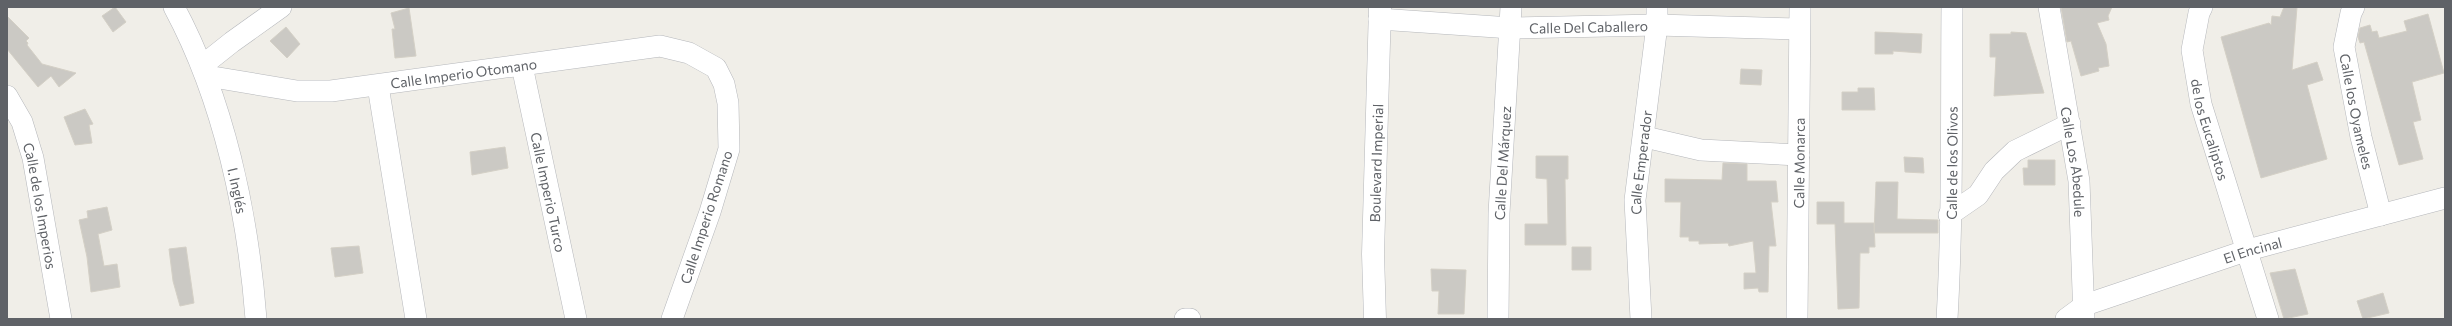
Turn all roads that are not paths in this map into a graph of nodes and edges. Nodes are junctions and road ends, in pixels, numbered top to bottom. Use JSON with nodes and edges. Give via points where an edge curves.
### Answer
{"nodes":[{"id":1,"x":174,"y":7,"type":"edge"},
{"id":2,"x":281,"y":7,"type":"edge"},
{"id":3,"x":1511,"y":7,"type":"edge"},
{"id":4,"x":1800,"y":7,"type":"edge"},
{"id":5,"x":1952,"y":7,"type":"edge"},
{"id":6,"x":2049,"y":7,"type":"edge"},
{"id":7,"x":2202,"y":7,"type":"edge"},
{"id":8,"x":2354,"y":7,"type":"edge"},
{"id":9,"x":1380,"y":13,"type":"edge"},
{"id":10,"x":1657,"y":16,"type":"edge"},
{"id":11,"x":1511,"y":28,"type":"junction"},
{"id":12,"x":1799,"y":29,"type":"junction"},
{"id":13,"x":522,"y":66,"type":"junction"},
{"id":14,"x":716,"y":68,"type":"joint"},
{"id":15,"x":205,"y":70,"type":"junction"},
{"id":16,"x":378,"y":86,"type":"junction"},
{"id":17,"x":7,"y":96,"type":"edge"},
{"id":18,"x":2070,"y":124,"type":"junction"},
{"id":19,"x":1644,"y":137,"type":"junction"},
{"id":20,"x":1799,"y":155,"type":"junction"},
{"id":21,"x":2445,"y":198,"type":"edge"},
{"id":22,"x":1949,"y":215,"type":"junction"},
{"id":23,"x":2381,"y":215,"type":"junction"},
{"id":24,"x":2248,"y":250,"type":"junction"},
{"id":25,"x":2084,"y":312,"type":"edge"},
{"id":26,"x":61,"y":319,"type":"edge"},
{"id":27,"x":256,"y":319,"type":"edge"},
{"id":28,"x":416,"y":319,"type":"edge"},
{"id":29,"x":576,"y":319,"type":"edge"},
{"id":30,"x":672,"y":319,"type":"edge"},
{"id":31,"x":1185,"y":319,"type":"edge"},
{"id":32,"x":1190,"y":319,"type":"edge"},
{"id":33,"x":1375,"y":319,"type":"edge"},
{"id":34,"x":1498,"y":319,"type":"edge"},
{"id":35,"x":1641,"y":319,"type":"edge"},
{"id":36,"x":1797,"y":319,"type":"edge"},
{"id":37,"x":1947,"y":319,"type":"edge"},
{"id":38,"x":2066,"y":319,"type":"edge"},
{"id":39,"x":2268,"y":319,"type":"edge"}],
"edges":[{"from":1,"to":15,"type":"street"},
{"from":2,"to":15,"type":"street"},
{"from":3,"to":11,"type":"street","name":"Calle Del Márquez"},
{"from":4,"to":12,"type":"street","name":"Calle Monarca"},
{"from":5,"to":22,"type":"street","name":"Calle de los Olivos"},
{"from":6,"to":18,"type":"street","name":"Calle Los Abedule"},
{"from":7,"to":24,"type":"street","name":"de los Eucaliptos","via":[[2192,50],[2201,104]]},
{"from":8,"to":23,"type":"street","name":"Calle los Oyameles","via":[[2344,47],[2361,137]]},
{"from":9,"to":11,"type":"street","name":"Calle Del Caballero"},
{"from":9,"to":33,"type":"street","name":"Boulevard Imperial","via":[[1373,254]]},
{"from":10,"to":11,"type":"street","name":"Calle Del Caballero"},
{"from":10,"to":12,"type":"street","name":"Calle Del Caballero"},
{"from":10,"to":19,"type":"street","name":"Calle Emperador"},
{"from":11,"to":34,"type":"street","name":"Calle Del Márquez","via":[[1499,213]]},
{"from":12,"to":20,"type":"street","name":"Calle Monarca"},
{"from":13,"to":14,"type":"street","name":"Calle Imperio Otomano","via":[[660,46],[689,53]]},
{"from":13,"to":16,"type":"street","name":"Calle Imperio Otomano"},
{"from":13,"to":29,"type":"street","name":"Calle Imperio Turco"},
{"from":14,"to":30,"type":"street","name":"Calle Imperio Romano","via":[[724,84],[728,103],[729,149],[710,212]]},
{"from":15,"to":16,"type":"street","name":"Calle Imperio Otomano","via":[[297,91],[331,91]]},
{"from":15,"to":27,"type":"street","name":"I. Inglés","via":[[243,220]]},
{"from":16,"to":28,"type":"street"},
{"from":17,"to":26,"type":"street","name":"Calle de los Imperios","via":[[22,122],[33,158]]},
{"from":18,"to":22,"type":"street","via":[[2016,151],[1994,171],[1978,196]]},
{"from":18,"to":25,"type":"street","name":"Calle Los Abedule","via":[[2080,181]]},
{"from":19,"to":20,"type":"street","via":[[1701,150]]},
{"from":19,"to":35,"type":"street","name":"Calle Emperador","via":[[1635,200]]},
{"from":20,"to":36,"type":"street","name":"Calle Monarca"},
{"from":21,"to":23,"type":"street","name":"El Encinal"},
{"from":22,"to":37,"type":"street","name":"Calle de los Olivos","via":[[1951,253]]},
{"from":23,"to":24,"type":"street","name":"El Encinal"},
{"from":24,"to":25,"type":"street","name":"El Encinal"},
{"from":24,"to":39,"type":"street","name":"de los Eucaliptos"},
{"from":25,"to":38,"type":"street","name":"El Encinal"},
{"from":31,"to":32,"type":"street"}]}
